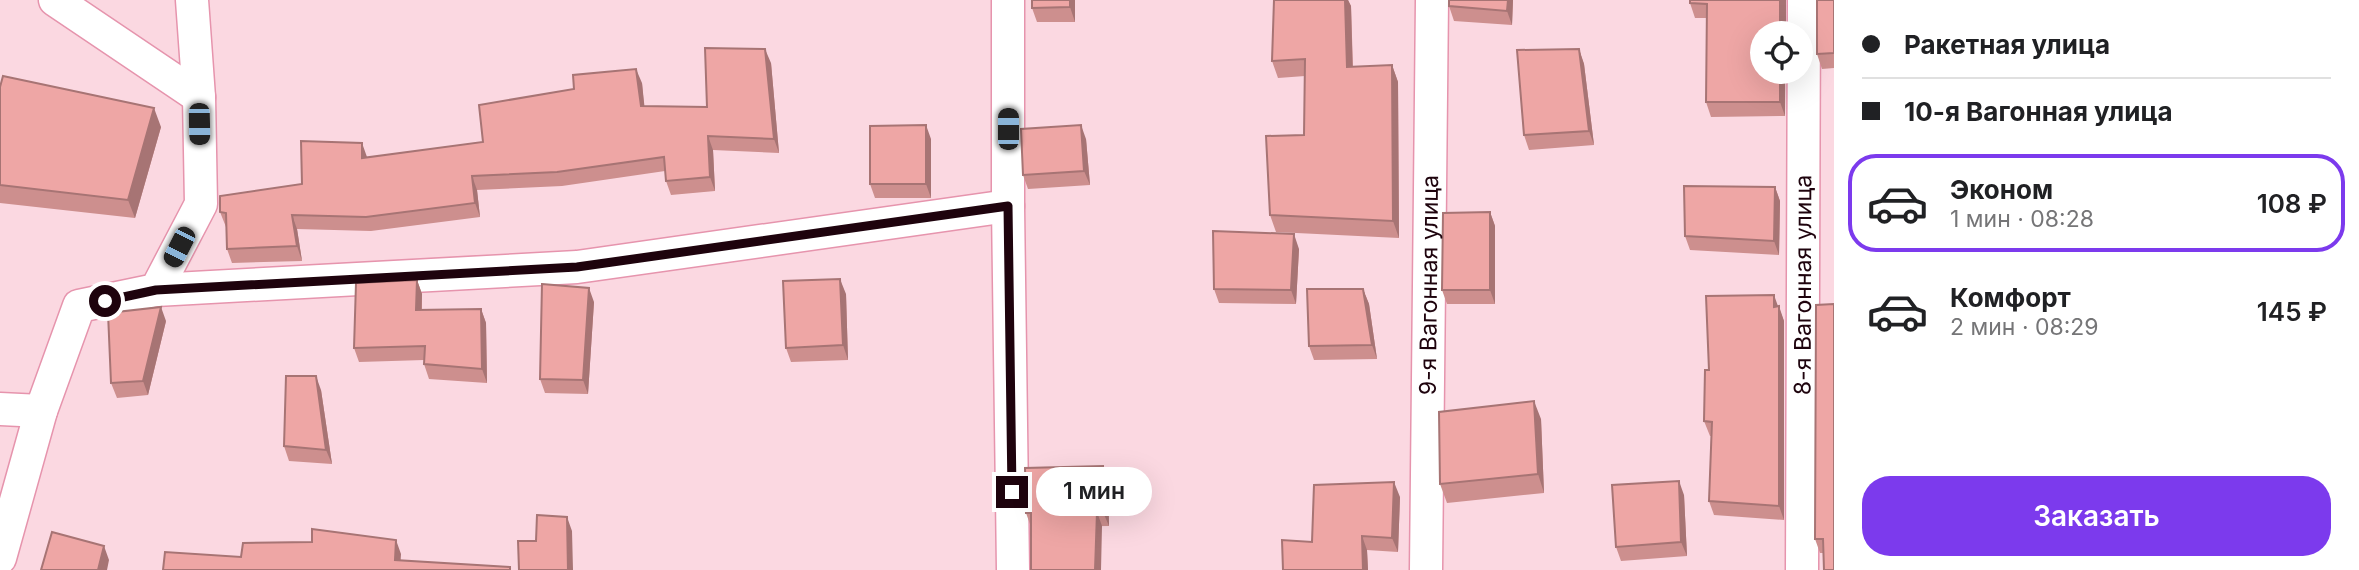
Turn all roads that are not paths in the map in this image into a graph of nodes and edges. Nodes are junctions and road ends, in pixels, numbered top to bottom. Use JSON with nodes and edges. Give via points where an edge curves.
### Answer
{"nodes":[{"id":1,"x":54,"y":0,"type":"edge"},
{"id":2,"x":192,"y":0,"type":"edge"},
{"id":3,"x":1008,"y":0,"type":"edge"},
{"id":4,"x":1432,"y":0,"type":"edge"},
{"id":5,"x":1804,"y":0,"type":"edge"},
{"id":6,"x":199,"y":97,"type":"junction"},
{"id":7,"x":1008,"y":206,"type":"junction"},
{"id":8,"x":156,"y":290,"type":"junction"},
{"id":9,"x":0,"y":409,"type":"edge"},
{"id":10,"x":41,"y":411,"type":"junction"},
{"id":11,"x":0,"y":558,"type":"edge"},
{"id":12,"x":1013,"y":570,"type":"edge"},
{"id":13,"x":1426,"y":570,"type":"edge"},
{"id":14,"x":1802,"y":570,"type":"edge"}],
"edges":[{"from":1,"to":6,"type":"street"},
{"from":2,"to":6,"type":"street"},
{"from":3,"to":7,"type":"street"},
{"from":4,"to":13,"type":"street","name":"9-я Вагонная улица"},
{"from":5,"to":14,"type":"street","name":"8-я Вагонная улица"},
{"from":6,"to":8,"type":"street","via":[[201,204]]},
{"from":7,"to":8,"type":"street","via":[[577,267]]},
{"from":7,"to":12,"type":"street"},
{"from":8,"to":10,"type":"street","via":[[79,306]]},
{"from":9,"to":10,"type":"street"},
{"from":10,"to":11,"type":"street"}]}
